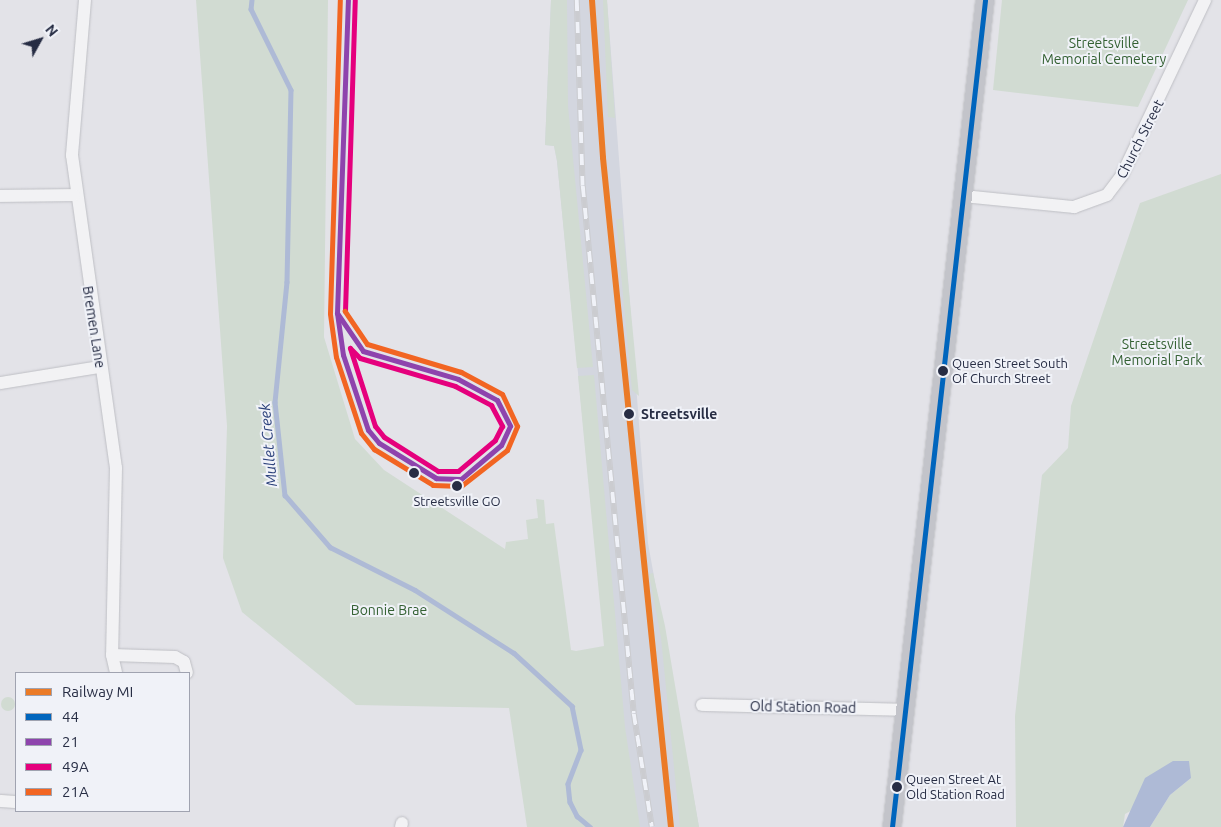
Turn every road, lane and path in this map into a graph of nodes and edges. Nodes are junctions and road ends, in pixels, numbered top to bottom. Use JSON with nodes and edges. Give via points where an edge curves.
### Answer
{"nodes":[{"id":1,"x":85,"y":0,"type":"edge"},
{"id":2,"x":985,"y":0,"type":"edge"},
{"id":3,"x":1205,"y":0,"type":"edge"},
{"id":4,"x":74,"y":195,"type":"junction"},
{"id":5,"x":0,"y":196,"type":"edge"},
{"id":6,"x":964,"y":196,"type":"junction"},
{"id":7,"x":99,"y":367,"type":"junction"},
{"id":8,"x":0,"y":383,"type":"edge"},
{"id":9,"x":112,"y":655,"type":"junction"},
{"id":10,"x":116,"y":672,"type":"edge"},
{"id":11,"x":187,"y":672,"type":"edge"},
{"id":12,"x":702,"y":704,"type":"dead end"},
{"id":13,"x":905,"y":710,"type":"junction"},
{"id":14,"x":0,"y":801,"type":"edge"},
{"id":15,"x":15,"y":802,"type":"edge"},
{"id":16,"x":892,"y":827,"type":"edge"}],
"edges":[{"from":1,"to":4,"type":"street","name":"Bremen Lane","via":[[72,108]]},
{"from":2,"to":6,"type":"main road"},
{"from":3,"to":6,"type":"street","name":"Church Street","via":[[1122,175],[1107,195],[1074,208]]},
{"from":4,"to":5,"type":"street"},
{"from":4,"to":7,"type":"street","name":"Bremen Lane"},
{"from":6,"to":13,"type":"main road"},
{"from":7,"to":8,"type":"street"},
{"from":7,"to":9,"type":"street","name":"Bremen Lane","via":[[118,500]]},
{"from":9,"to":10,"type":"street","name":"Bremen Lane"},
{"from":9,"to":11,"type":"street","via":[[175,657],[184,662]]},
{"from":12,"to":13,"type":"street","name":"Old Station Road"},
{"from":13,"to":16,"type":"main road"},
{"from":14,"to":15,"type":"street"}]}
